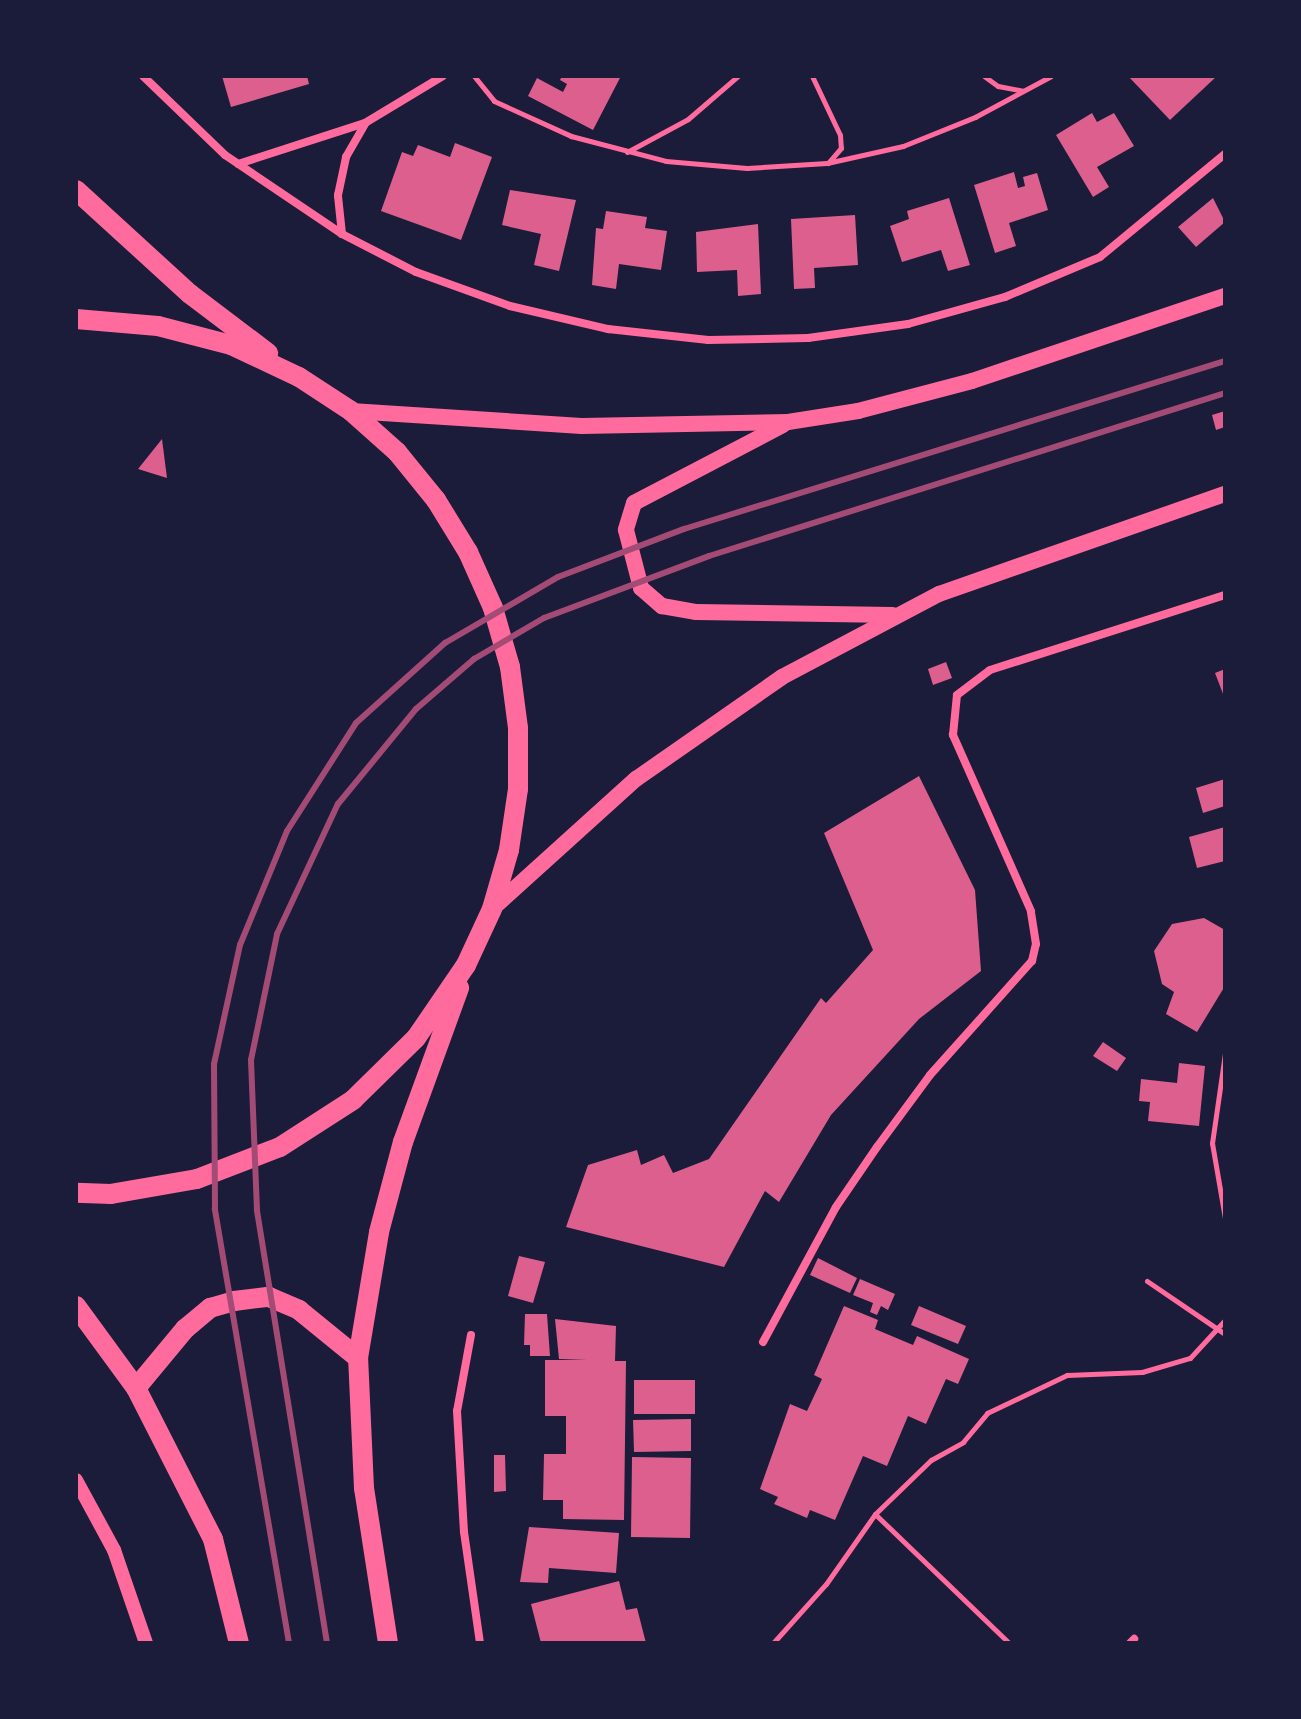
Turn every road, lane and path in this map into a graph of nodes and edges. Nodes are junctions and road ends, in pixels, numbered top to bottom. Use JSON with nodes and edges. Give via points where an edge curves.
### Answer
{"nodes":[{"id":1,"x":143,"y":76,"type":"edge"},
{"id":2,"x":443,"y":76,"type":"edge"},
{"id":3,"x":474,"y":76,"type":"edge"},
{"id":4,"x":738,"y":76,"type":"edge"},
{"id":5,"x":812,"y":76,"type":"edge"},
{"id":6,"x":984,"y":76,"type":"edge"},
{"id":7,"x":1051,"y":76,"type":"edge"},
{"id":8,"x":1025,"y":92,"type":"junction"},
{"id":9,"x":365,"y":123,"type":"junction"},
{"id":10,"x":626,"y":153,"type":"junction"},
{"id":11,"x":1225,"y":154,"type":"edge"},
{"id":12,"x":827,"y":163,"type":"junction"},
{"id":13,"x":238,"y":164,"type":"junction"},
{"id":14,"x":76,"y":190,"type":"edge"},
{"id":15,"x":342,"y":234,"type":"junction"},
{"id":16,"x":1225,"y":296,"type":"edge"},
{"id":17,"x":76,"y":319,"type":"edge"},
{"id":18,"x":299,"y":377,"type":"junction"},
{"id":19,"x":351,"y":411,"type":"junction"},
{"id":20,"x":788,"y":422,"type":"junction"},
{"id":21,"x":1225,"y":494,"type":"edge"},
{"id":22,"x":1225,"y":595,"type":"edge"},
{"id":23,"x":895,"y":615,"type":"junction"},
{"id":24,"x":492,"y":909,"type":"junction"},
{"id":25,"x":466,"y":965,"type":"junction"},
{"id":26,"x":1225,"y":1053,"type":"edge"},
{"id":27,"x":76,"y":1193,"type":"edge"},
{"id":28,"x":1225,"y":1218,"type":"edge"},
{"id":29,"x":1147,"y":1281,"type":"dead end"},
{"id":30,"x":76,"y":1306,"type":"edge"},
{"id":31,"x":1225,"y":1320,"type":"edge"},
{"id":32,"x":1222,"y":1332,"type":"edge"},
{"id":33,"x":471,"y":1335,"type":"dead end"},
{"id":34,"x":763,"y":1342,"type":"dead end"},
{"id":35,"x":358,"y":1358,"type":"junction"},
{"id":36,"x":136,"y":1388,"type":"junction"},
{"id":37,"x":76,"y":1480,"type":"edge"},
{"id":38,"x":875,"y":1514,"type":"junction"},
{"id":39,"x":146,"y":1643,"type":"edge"},
{"id":40,"x":239,"y":1643,"type":"edge"},
{"id":41,"x":388,"y":1643,"type":"edge"},
{"id":42,"x":480,"y":1643,"type":"edge"},
{"id":43,"x":773,"y":1643,"type":"edge"},
{"id":44,"x":1009,"y":1643,"type":"edge"}],
"edges":[{"from":1,"to":13,"type":"street"},
{"from":2,"to":9,"type":"street"},
{"from":3,"to":10,"type":"path","via":[[494,101],[571,136]]},
{"from":4,"to":10,"type":"path","via":[[688,119]]},
{"from":5,"to":12,"type":"path","via":[[840,135],[841,148]]},
{"from":6,"to":8,"type":"path","via":[[998,86]]},
{"from":7,"to":8,"type":"path"},
{"from":8,"to":12,"type":"path","via":[[928,137]]},
{"from":9,"to":13,"type":"street"},
{"from":9,"to":15,"type":"street","via":[[346,157],[338,195]]},
{"from":10,"to":12,"type":"path","via":[[707,166]]},
{"from":11,"to":15,"type":"street","via":[[1100,257],[1005,297],[908,324],[808,338],[708,340],[608,329],[496,302],[416,272]]},
{"from":13,"to":15,"type":"street"},
{"from":14,"to":18,"type":"main road","via":[[190,294]]},
{"from":16,"to":20,"type":"main road","via":[[972,381],[858,411]]},
{"from":17,"to":18,"type":"main road","via":[[158,326],[231,345]]},
{"from":18,"to":19,"type":"main road"},
{"from":19,"to":20,"type":"main road","via":[[582,426]]},
{"from":19,"to":24,"type":"main road","via":[[397,452],[436,500],[481,580],[510,667],[518,789],[509,850]]},
{"from":20,"to":23,"type":"main road","via":[[634,503],[626,530],[641,588],[662,606],[696,612]]},
{"from":21,"to":23,"type":"main road","via":[[1022,562]]},
{"from":22,"to":34,"type":"street","via":[[990,670],[957,695],[953,735],[1031,911],[1036,944],[1032,961],[930,1075],[877,1147],[836,1207]]},
{"from":23,"to":24,"type":"main road","via":[[782,677],[707,726],[636,779]]},
{"from":24,"to":25,"type":"main road"},
{"from":25,"to":27,"type":"main road","via":[[416,1038],[353,1100],[280,1147],[197,1179],[111,1194]]},
{"from":25,"to":35,"type":"main road","via":[[403,1142],[379,1232]]},
{"from":26,"to":28,"type":"path","via":[[1212,1143]]},
{"from":29,"to":32,"type":"path"},
{"from":30,"to":36,"type":"main road"},
{"from":31,"to":32,"type":"path"},
{"from":32,"to":38,"type":"path","via":[[1190,1358],[1167,1366],[1117,1376],[1067,1375],[1012,1398],[987,1413],[963,1442],[911,1476]]},
{"from":33,"to":42,"type":"street","via":[[457,1411],[464,1532]]},
{"from":35,"to":36,"type":"main road","via":[[299,1310],[269,1297],[234,1301],[210,1308],[185,1329]]},
{"from":35,"to":41,"type":"main road","via":[[364,1488]]},
{"from":36,"to":40,"type":"main road","via":[[213,1539]]},
{"from":37,"to":39,"type":"street","via":[[114,1550]]},
{"from":38,"to":43,"type":"path","via":[[826,1584]]},
{"from":38,"to":44,"type":"path"}]}
